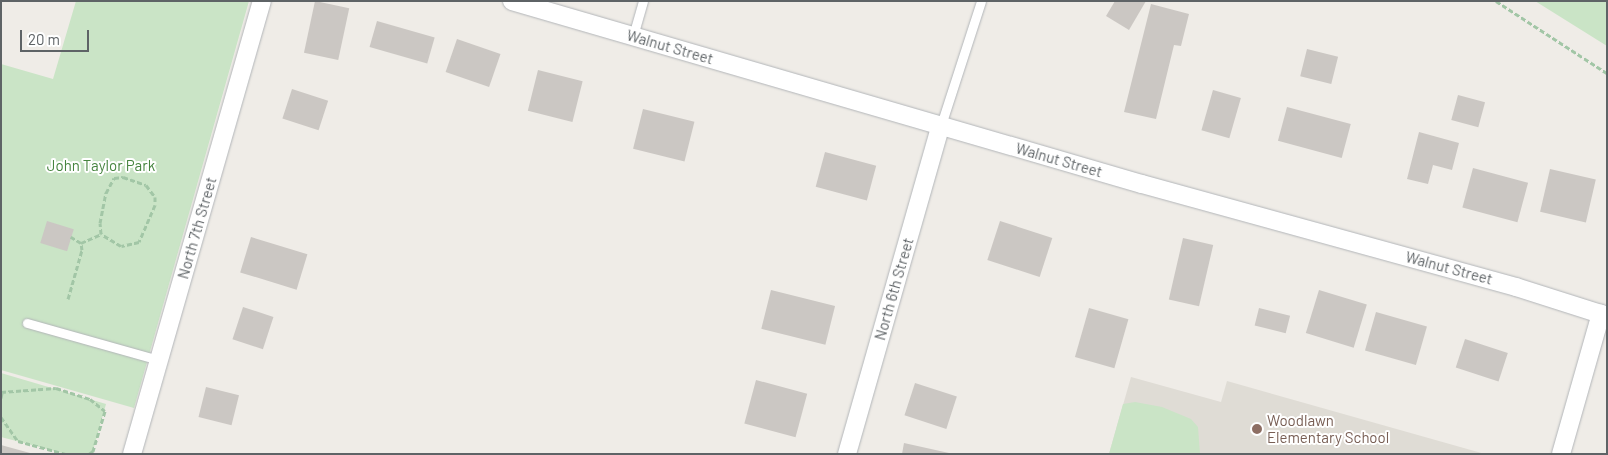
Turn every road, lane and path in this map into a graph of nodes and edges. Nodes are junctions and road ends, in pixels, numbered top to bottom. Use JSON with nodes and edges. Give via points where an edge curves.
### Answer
{"nodes":[{"id":1,"x":262,"y":1,"type":"edge"},
{"id":2,"x":512,"y":1,"type":"edge"},
{"id":3,"x":643,"y":1,"type":"edge"},
{"id":4,"x":981,"y":1,"type":"edge"},
{"id":5,"x":1496,"y":1,"type":"edge"},
{"id":6,"x":633,"y":36,"type":"junction"},
{"id":7,"x":1607,"y":73,"type":"edge"},
{"id":8,"x":941,"y":125,"type":"junction"},
{"id":9,"x":101,"y":234,"type":"junction"},
{"id":10,"x":71,"y":237,"type":"dead end"},
{"id":11,"x":81,"y":243,"type":"junction"},
{"id":12,"x":68,"y":299,"type":"dead end"},
{"id":13,"x":1604,"y":315,"type":"edge"},
{"id":14,"x":27,"y":322,"type":"dead end"},
{"id":15,"x":159,"y":360,"type":"junction"},
{"id":16,"x":2,"y":392,"type":"edge"},
{"id":17,"x":1,"y":398,"type":"edge"},
{"id":18,"x":1,"y":416,"type":"edge"},
{"id":19,"x":66,"y":454,"type":"edge"},
{"id":20,"x":89,"y":454,"type":"edge"},
{"id":21,"x":132,"y":454,"type":"edge"},
{"id":22,"x":847,"y":454,"type":"edge"},
{"id":23,"x":1561,"y":454,"type":"edge"}],
"edges":[{"from":1,"to":15,"type":"street","name":"North 7th Street"},
{"from":2,"to":6,"type":"street","name":"Walnut Street"},
{"from":3,"to":6,"type":"lane"},
{"from":4,"to":8,"type":"lane"},
{"from":5,"to":7,"type":"path"},
{"from":6,"to":8,"type":"street","name":"Walnut Street"},
{"from":8,"to":13,"type":"street","name":"Walnut Street","via":[[1142,184],[1516,286]]},
{"from":8,"to":22,"type":"street","name":"North 6th Street"},
{"from":9,"to":9,"type":"path","via":[[106,194],[114,178],[123,177],[146,185],[155,197],[155,205],[139,242],[121,246]]},
{"from":9,"to":11,"type":"path"},
{"from":10,"to":11,"type":"path"},
{"from":11,"to":12,"type":"path"},
{"from":13,"to":23,"type":"street"},
{"from":14,"to":15,"type":"lane"},
{"from":15,"to":21,"type":"street","name":"North 7th Street"},
{"from":16,"to":17,"type":"path"},
{"from":16,"to":20,"type":"path","via":[[56,388],[90,398],[105,411],[93,451]]},
{"from":18,"to":19,"type":"path","via":[[18,441]]}]}
